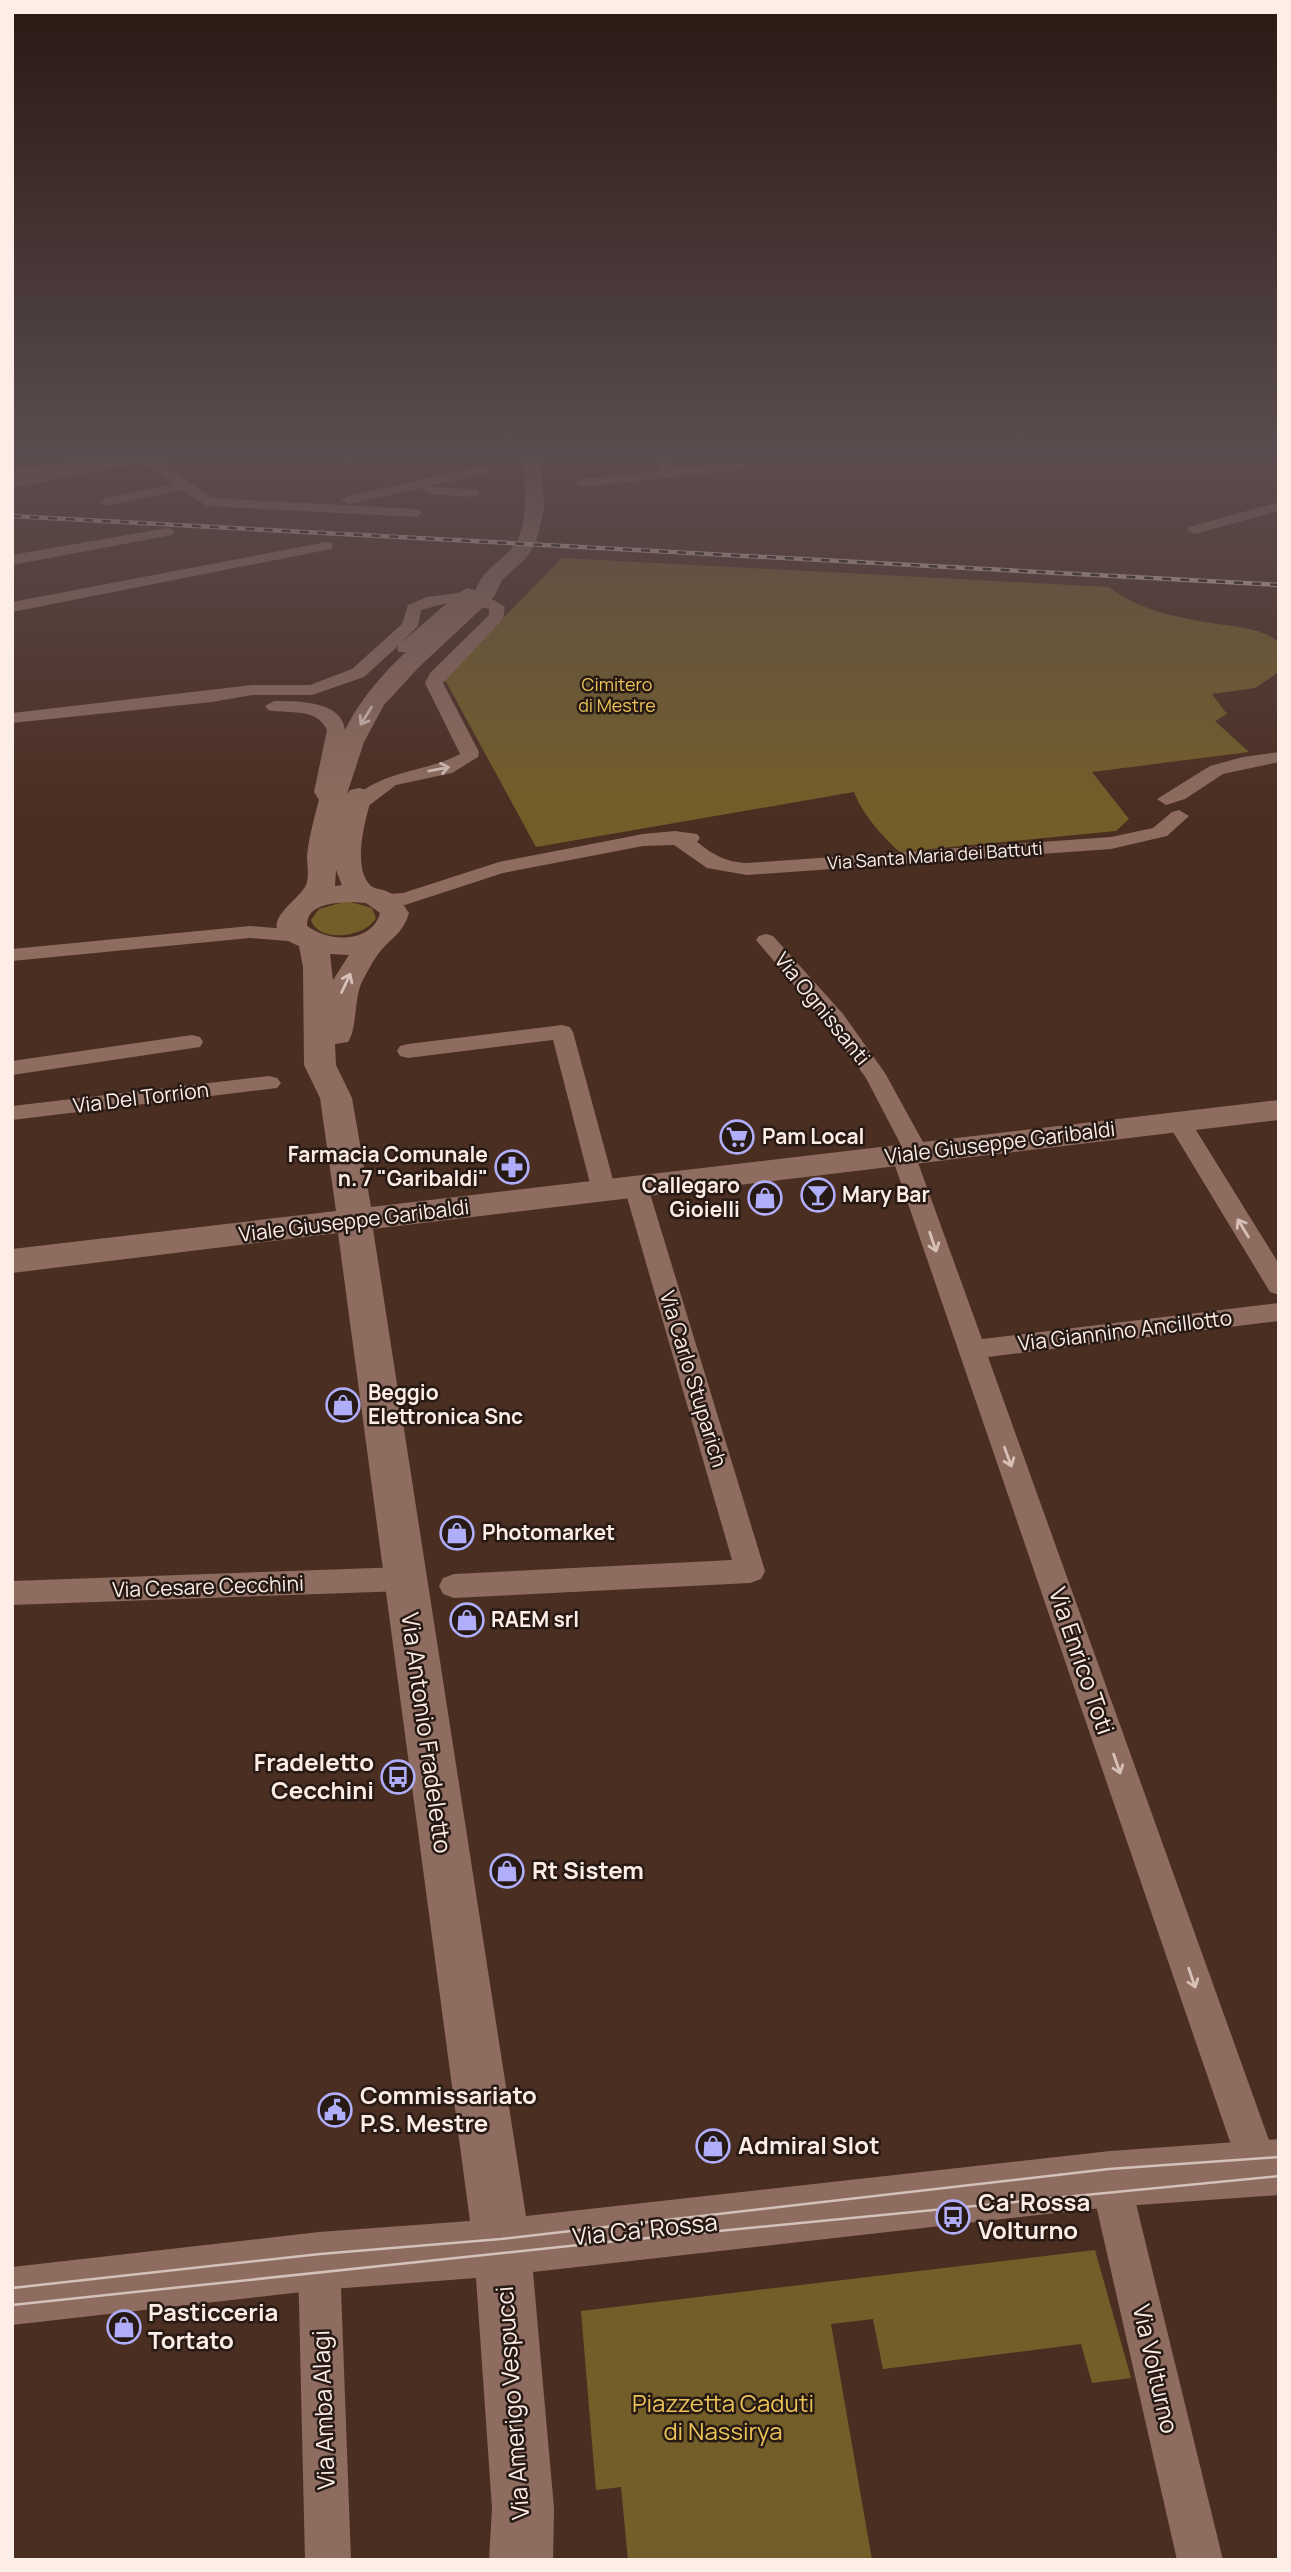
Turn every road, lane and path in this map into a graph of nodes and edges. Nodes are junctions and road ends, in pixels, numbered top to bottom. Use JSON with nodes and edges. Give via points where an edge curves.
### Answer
{"nodes":[{"id":1,"x":202,"y":570,"type":"edge"},
{"id":2,"x":501,"y":570,"type":"edge"},
{"id":3,"x":519,"y":570,"type":"edge"},
{"id":4,"x":526,"y":570,"type":"edge"},
{"id":5,"x":514,"y":583,"type":"junction"},
{"id":6,"x":12,"y":607,"type":"edge"},
{"id":7,"x":445,"y":631,"type":"junction"},
{"id":8,"x":194,"y":698,"type":"junction"},
{"id":9,"x":125,"y":705,"type":"junction"},
{"id":10,"x":12,"y":718,"type":"edge"},
{"id":11,"x":1279,"y":757,"type":"edge"},
{"id":12,"x":1185,"y":803,"type":"junction"},
{"id":13,"x":344,"y":806,"type":"junction"},
{"id":14,"x":1124,"y":841,"type":"junction"},
{"id":15,"x":379,"y":913,"type":"junction"},
{"id":16,"x":304,"y":924,"type":"junction"},
{"id":17,"x":250,"y":932,"type":"joint"},
{"id":18,"x":766,"y":940,"type":"dead end"},
{"id":19,"x":12,"y":955,"type":"edge"},
{"id":20,"x":192,"y":1042,"type":"dead end"},
{"id":21,"x":408,"y":1051,"type":"dead end"},
{"id":22,"x":12,"y":1068,"type":"edge"},
{"id":23,"x":269,"y":1083,"type":"dead end"},
{"id":24,"x":336,"y":1098,"type":"junction"},
{"id":25,"x":1279,"y":1111,"type":"edge"},
{"id":26,"x":12,"y":1113,"type":"edge"},
{"id":27,"x":1179,"y":1122,"type":"junction"},
{"id":28,"x":910,"y":1153,"type":"junction"},
{"id":29,"x":620,"y":1189,"type":"junction"},
{"id":30,"x":355,"y":1219,"type":"junction"},
{"id":31,"x":12,"y":1261,"type":"edge"},
{"id":32,"x":1279,"y":1286,"type":"edge"},
{"id":33,"x":1279,"y":1311,"type":"edge"},
{"id":34,"x":971,"y":1350,"type":"junction"},
{"id":35,"x":750,"y":1571,"type":"joint"},
{"id":36,"x":429,"y":1583,"type":"junction"},
{"id":37,"x":12,"y":1593,"type":"edge"},
{"id":38,"x":1269,"y":2167,"type":"edge"},
{"id":39,"x":1110,"y":2179,"type":"junction"},
{"id":40,"x":502,"y":2246,"type":"junction"},
{"id":41,"x":319,"y":2261,"type":"junction"},
{"id":42,"x":12,"y":2296,"type":"edge"},
{"id":43,"x":328,"y":2560,"type":"edge"},
{"id":44,"x":521,"y":2560,"type":"edge"},
{"id":45,"x":1200,"y":2560,"type":"edge"}],
"edges":[{"from":1,"to":6,"type":"street"},
{"from":2,"to":7,"type":"main road","via":[[489,581],[486,593]]},
{"from":3,"to":5,"type":"main road"},
{"from":4,"to":5,"type":"main road"},
{"from":5,"to":7,"type":"main road"},
{"from":7,"to":8,"type":"street","via":[[344,689],[286,699]]},
{"from":7,"to":13,"type":"main road","via":[[424,669],[400,697],[369,766]]},
{"from":7,"to":13,"type":"main road","one_way":true,"via":[[369,709],[350,745]]},
{"from":8,"to":9,"type":"street"},
{"from":13,"to":8,"type":"street","one_way":true,"via":[[390,781],[455,766],[469,757],[434,683],[497,616],[496,607],[450,598],[421,603],[414,608],[410,626],[358,673],[330,686]]},
{"from":9,"to":10,"type":"street"},
{"from":9,"to":13,"type":"street","via":[[237,703],[321,712],[330,717],[336,730],[323,792]]},
{"from":11,"to":12,"type":"street","name":"Via Santa Maria dei Battuti","via":[[1210,773]]},
{"from":12,"to":14,"type":"street","name":"Via Santa Maria dei Battuti","via":[[1160,832]]},
{"from":12,"to":14,"type":"street","via":[[1159,805],[1148,829]]},
{"from":13,"to":15,"type":"main road","via":[[349,873]]},
{"from":13,"to":16,"type":"main road","via":[[322,846],[324,881]]},
{"from":14,"to":15,"type":"street","name":"Via Santa Maria dei Battuti","via":[[726,870],[708,863],[675,837],[643,840],[499,868]]},
{"from":15,"to":16,"type":"main road","via":[[337,893]]},
{"from":15,"to":16,"type":"main road","via":[[345,946]]},
{"from":24,"to":15,"type":"main road","one_way":true,"via":[[339,999]]},
{"from":16,"to":17,"type":"street"},
{"from":16,"to":24,"type":"main road","via":[[318,967],[320,1065]]},
{"from":17,"to":19,"type":"street"},
{"from":18,"to":28,"type":"street","name":"Via Ognissanti","via":[[835,1019],[877,1078]]},
{"from":20,"to":22,"type":"street"},
{"from":21,"to":29,"type":"street","name":"Via Carlo Stuparich","via":[[562,1032]]},
{"from":23,"to":26,"type":"street","name":"Via Del Torrion"},
{"from":24,"to":30,"type":"main road","name":"Via Antonio Fradeletto"},
{"from":25,"to":27,"type":"main road","name":"Viale Giuseppe Garibaldi"},
{"from":27,"to":28,"type":"main road","name":"Viale Giuseppe Garibaldi"},
{"from":32,"to":27,"type":"street","one_way":true},
{"from":28,"to":29,"type":"main road","name":"Viale Giuseppe Garibaldi"},
{"from":28,"to":34,"type":"street","name":"Via Enrico Toti","one_way":true},
{"from":29,"to":30,"type":"main road","name":"Viale Giuseppe Garibaldi"},
{"from":29,"to":35,"type":"street","name":"Via Carlo Stuparich"},
{"from":30,"to":31,"type":"main road","name":"Viale Giuseppe Garibaldi"},
{"from":30,"to":36,"type":"main road","name":"Via Antonio Fradeletto"},
{"from":33,"to":34,"type":"street","name":"Via Giannino Ancillotto"},
{"from":34,"to":38,"type":"street","name":"Via Enrico Toti","one_way":true},
{"from":35,"to":36,"type":"street","name":"Via Cesare Cecchini"},
{"from":36,"to":37,"type":"street","name":"Via Cesare Cecchini"},
{"from":36,"to":40,"type":"main road","name":"Via Antonio Fradeletto"},
{"from":38,"to":39,"type":"main road","name":"Via Ca' Rossa"},
{"from":39,"to":40,"type":"main road","name":"Via Ca' Rossa"},
{"from":39,"to":45,"type":"street","name":"Via Volturno"},
{"from":40,"to":41,"type":"main road","name":"Via Ca' Rossa"},
{"from":40,"to":44,"type":"main road","name":"Via Amerigo Vespucci","via":[[523,2508]]},
{"from":41,"to":42,"type":"main road","name":"Via Ca' Rossa"},
{"from":41,"to":43,"type":"street","name":"Via Amba Alagi"}]}
